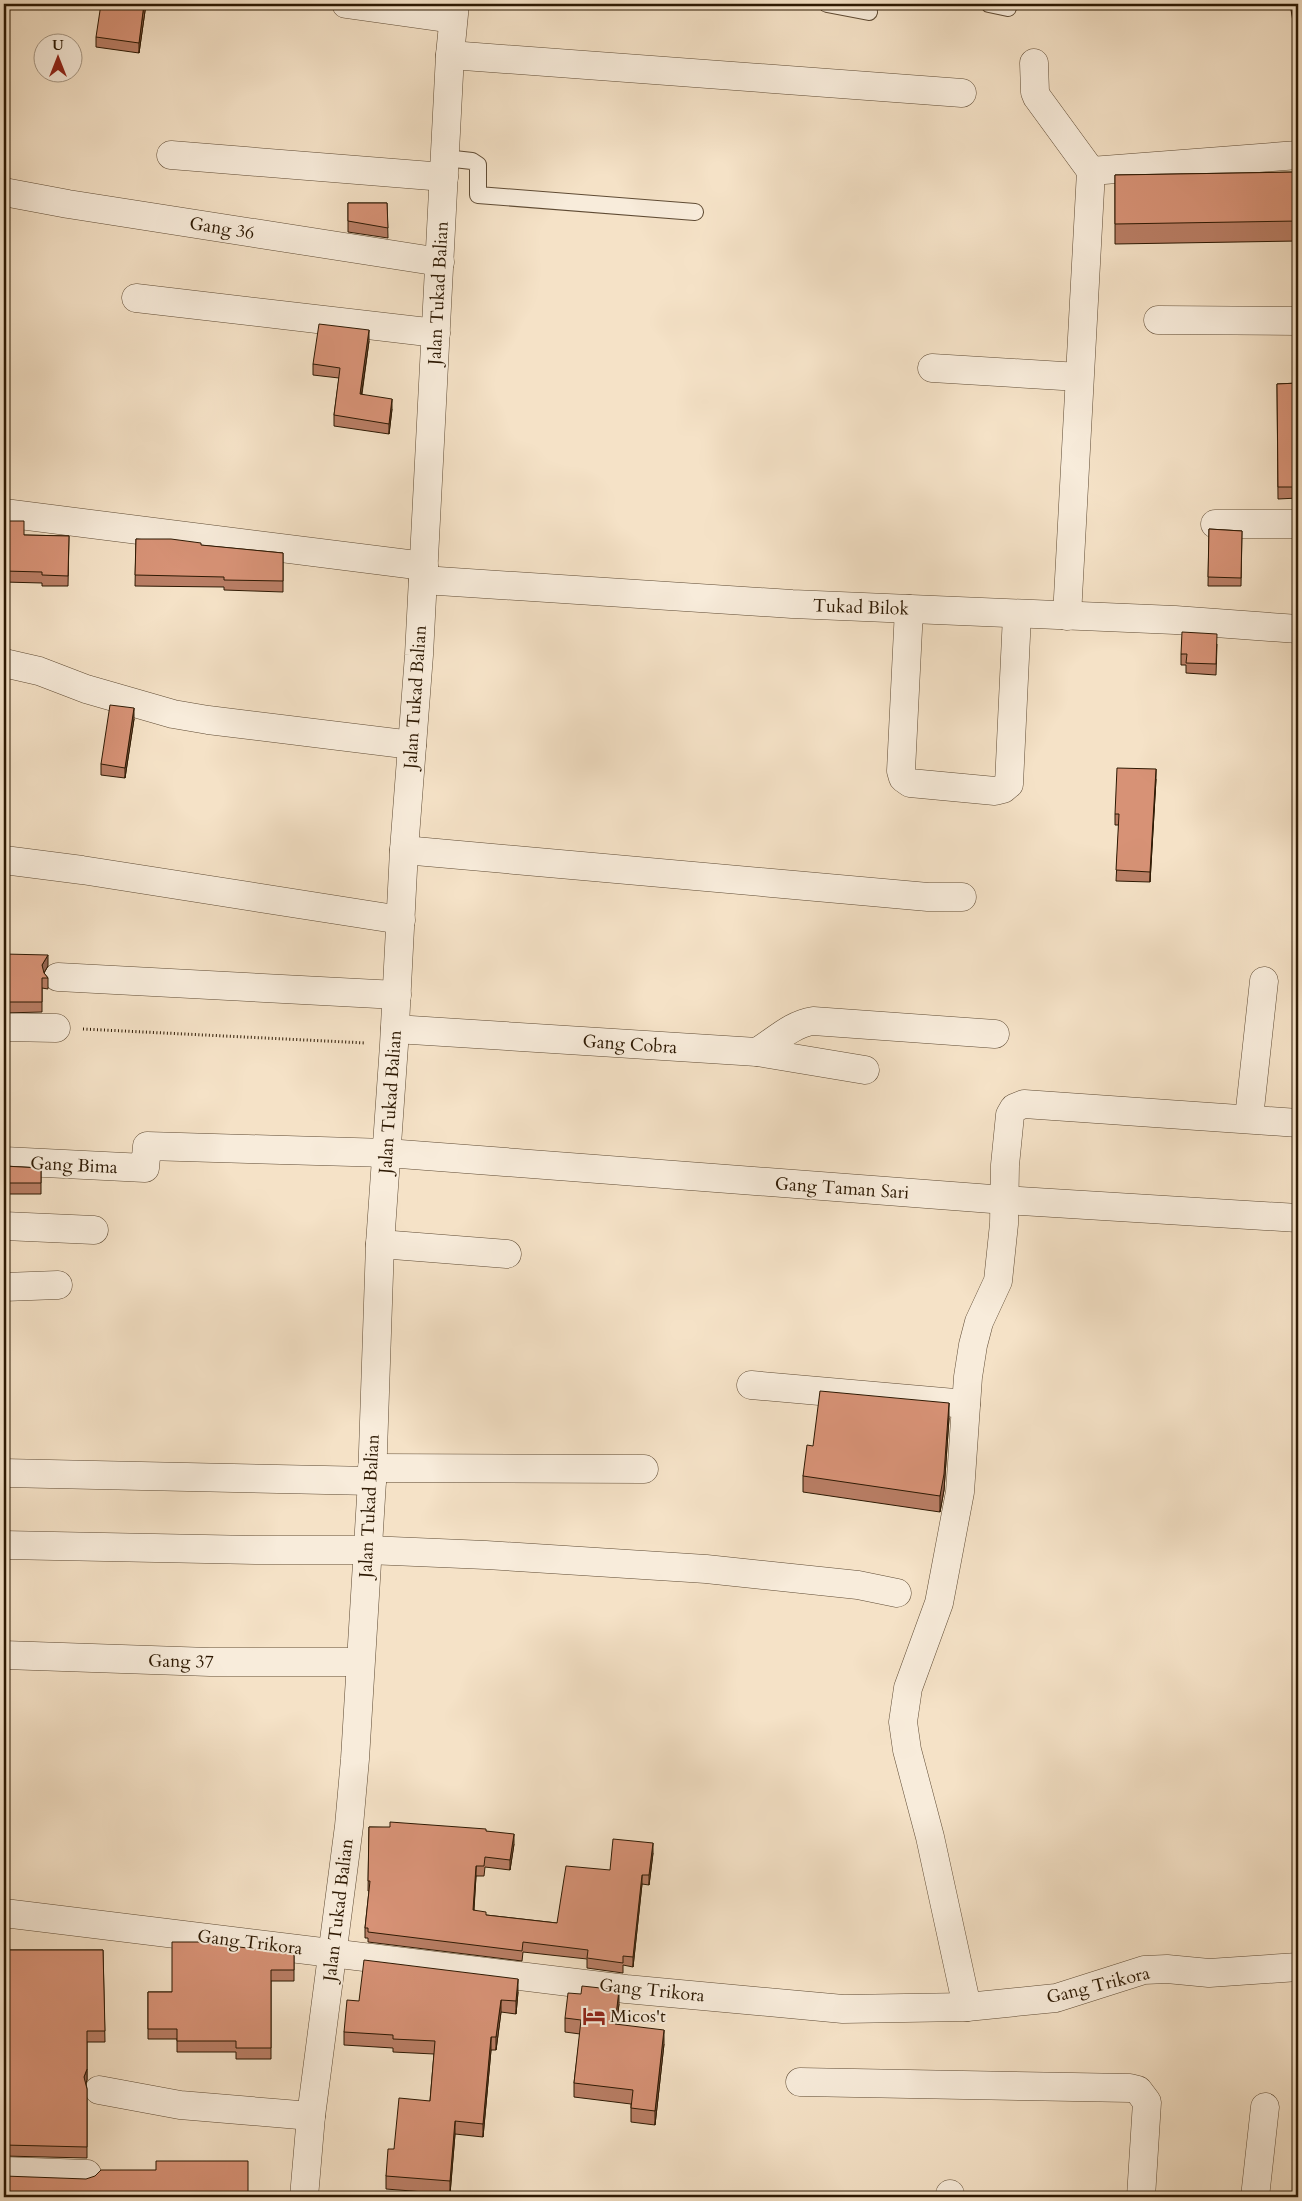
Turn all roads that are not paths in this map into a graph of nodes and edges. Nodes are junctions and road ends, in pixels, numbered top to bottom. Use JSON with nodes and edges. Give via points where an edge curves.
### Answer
{"nodes":[{"id":1,"x":346,"y":4,"type":"edge"},
{"id":2,"x":827,"y":4,"type":"edge"},
{"id":3,"x":989,"y":4,"type":"edge"},
{"id":4,"x":1008,"y":8,"type":"dead end"},
{"id":5,"x":454,"y":11,"type":"edge"},
{"id":6,"x":869,"y":12,"type":"dead end"},
{"id":7,"x":450,"y":55,"type":"junction"},
{"id":8,"x":1034,"y":63,"type":"dead end"},
{"id":9,"x":962,"y":93,"type":"dead end"},
{"id":10,"x":171,"y":155,"type":"dead end"},
{"id":11,"x":1298,"y":155,"type":"edge"},
{"id":12,"x":444,"y":168,"type":"junction"},
{"id":13,"x":1091,"y":171,"type":"junction"},
{"id":14,"x":4,"y":192,"type":"edge"},
{"id":15,"x":695,"y":212,"type":"dead end"},
{"id":16,"x":440,"y":262,"type":"junction"},
{"id":17,"x":136,"y":298,"type":"dead end"},
{"id":18,"x":1158,"y":320,"type":"dead end"},
{"id":19,"x":1298,"y":322,"type":"edge"},
{"id":20,"x":436,"y":332,"type":"junction"},
{"id":21,"x":932,"y":368,"type":"dead end"},
{"id":22,"x":1079,"y":377,"type":"junction"},
{"id":23,"x":4,"y":512,"type":"edge"},
{"id":24,"x":1215,"y":524,"type":"dead end"},
{"id":25,"x":1298,"y":524,"type":"edge"},
{"id":26,"x":424,"y":573,"type":"junction"},
{"id":27,"x":909,"y":609,"type":"junction"},
{"id":28,"x":1017,"y":615,"type":"junction"},
{"id":29,"x":1067,"y":616,"type":"junction"},
{"id":30,"x":1298,"y":629,"type":"edge"},
{"id":31,"x":4,"y":663,"type":"edge"},
{"id":32,"x":412,"y":745,"type":"junction"},
{"id":33,"x":404,"y":850,"type":"junction"},
{"id":34,"x":4,"y":860,"type":"edge"},
{"id":35,"x":962,"y":897,"type":"dead end"},
{"id":36,"x":401,"y":920,"type":"junction"},
{"id":37,"x":58,"y":977,"type":"dead end"},
{"id":38,"x":1264,"y":981,"type":"dead end"},
{"id":39,"x":397,"y":995,"type":"junction"},
{"id":40,"x":4,"y":1027,"type":"edge"},
{"id":41,"x":56,"y":1028,"type":"road end"},
{"id":42,"x":995,"y":1034,"type":"dead end"},
{"id":43,"x":394,"y":1037,"type":"junction"},
{"id":44,"x":757,"y":1052,"type":"junction"},
{"id":45,"x":865,"y":1070,"type":"dead end"},
{"id":46,"x":1249,"y":1118,"type":"junction"},
{"id":47,"x":1298,"y":1123,"type":"edge"},
{"id":48,"x":387,"y":1154,"type":"junction"},
{"id":49,"x":4,"y":1161,"type":"edge"},
{"id":50,"x":145,"y":1168,"type":"joint"},
{"id":51,"x":1005,"y":1200,"type":"junction"},
{"id":52,"x":1298,"y":1218,"type":"edge"},
{"id":53,"x":4,"y":1226,"type":"edge"},
{"id":54,"x":94,"y":1230,"type":"dead end"},
{"id":55,"x":380,"y":1244,"type":"junction"},
{"id":56,"x":507,"y":1254,"type":"dead end"},
{"id":57,"x":58,"y":1285,"type":"dead end"},
{"id":58,"x":4,"y":1287,"type":"edge"},
{"id":59,"x":751,"y":1385,"type":"dead end"},
{"id":60,"x":966,"y":1404,"type":"junction"},
{"id":61,"x":644,"y":1469,"type":"dead end"},
{"id":62,"x":4,"y":1473,"type":"edge"},
{"id":63,"x":372,"y":1475,"type":"junction"},
{"id":64,"x":4,"y":1544,"type":"edge"},
{"id":65,"x":368,"y":1550,"type":"junction"},
{"id":66,"x":897,"y":1592,"type":"dead end"},
{"id":67,"x":4,"y":1655,"type":"edge"},
{"id":68,"x":359,"y":1662,"type":"junction"},
{"id":69,"x":4,"y":1913,"type":"edge"},
{"id":70,"x":333,"y":1952,"type":"junction"},
{"id":71,"x":1298,"y":1967,"type":"edge"},
{"id":72,"x":967,"y":2007,"type":"junction"},
{"id":73,"x":800,"y":2082,"type":"dead end"},
{"id":74,"x":99,"y":2090,"type":"dead end"},
{"id":75,"x":1265,"y":2107,"type":"dead end"},
{"id":76,"x":311,"y":2116,"type":"junction"},
{"id":77,"x":4,"y":2171,"type":"edge"},
{"id":78,"x":87,"y":2174,"type":"dead end"},
{"id":79,"x":304,"y":2197,"type":"edge"},
{"id":80,"x":309,"y":2197,"type":"edge"},
{"id":81,"x":1141,"y":2197,"type":"edge"},
{"id":82,"x":1255,"y":2197,"type":"edge"}],
"edges":[{"from":1,"to":5,"type":"street"},
{"from":2,"to":6,"type":"lane"},
{"from":3,"to":4,"type":"lane"},
{"from":5,"to":7,"type":"street","name":"Jalan Tukad Balian"},
{"from":7,"to":9,"type":"street"},
{"from":7,"to":12,"type":"street","name":"Jalan Tukad Balian"},
{"from":8,"to":13,"type":"street","via":[[1037,97]]},
{"from":10,"to":12,"type":"street"},
{"from":11,"to":13,"type":"street"},
{"from":12,"to":15,"type":"lane","via":[[472,161],[478,165],[478,195]]},
{"from":12,"to":16,"type":"street","name":"Jalan Tukad Balian"},
{"from":13,"to":22,"type":"street"},
{"from":14,"to":16,"type":"street","name":"Gang 36"},
{"from":16,"to":20,"type":"street","name":"Jalan Tukad Balian"},
{"from":17,"to":20,"type":"street"},
{"from":18,"to":19,"type":"street"},
{"from":20,"to":26,"type":"street","name":"Jalan Tukad Balian"},
{"from":21,"to":22,"type":"street"},
{"from":22,"to":29,"type":"street"},
{"from":23,"to":26,"type":"street","name":"Tukad Bilok"},
{"from":24,"to":25,"type":"street"},
{"from":26,"to":27,"type":"street","name":"Tukad Bilok","via":[[612,594]]},
{"from":26,"to":32,"type":"street","name":"Jalan Tukad Balian"},
{"from":27,"to":28,"type":"street","name":"Tukad Bilok"},
{"from":27,"to":28,"type":"street","via":[[903,778],[910,783],[995,790],[1009,784]]},
{"from":28,"to":29,"type":"street","name":"Tukad Bilok"},
{"from":29,"to":30,"type":"street","name":"Tukad Bilok"},
{"from":31,"to":32,"type":"street","via":[[173,714]]},
{"from":32,"to":33,"type":"street","name":"Jalan Tukad Balian"},
{"from":33,"to":35,"type":"street","via":[[928,897]]},
{"from":33,"to":36,"type":"street","name":"Jalan Tukad Balian"},
{"from":34,"to":36,"type":"street"},
{"from":36,"to":39,"type":"street","name":"Jalan Tukad Balian"},
{"from":37,"to":39,"type":"street"},
{"from":38,"to":46,"type":"street"},
{"from":39,"to":43,"type":"street","name":"Jalan Tukad Balian"},
{"from":40,"to":41,"type":"street"},
{"from":42,"to":44,"type":"street","via":[[813,1021],[795,1026]]},
{"from":43,"to":44,"type":"street","name":"Gang Cobra"},
{"from":43,"to":48,"type":"street","name":"Jalan Tukad Balian"},
{"from":44,"to":45,"type":"street","name":"Gang Cobra"},
{"from":46,"to":47,"type":"street"},
{"from":46,"to":51,"type":"street","via":[[1024,1104],[1014,1108],[1010,1115]]},
{"from":48,"to":50,"type":"street","name":"Gang Taman Sari","via":[[146,1146]]},
{"from":48,"to":51,"type":"street","name":"Gang Taman Sari"},
{"from":48,"to":55,"type":"street","name":"Jalan Tukad Balian"},
{"from":49,"to":50,"type":"street","name":"Gang Bima"},
{"from":51,"to":52,"type":"street","name":"Gang Taman Sari"},
{"from":51,"to":60,"type":"street","via":[[998,1281],[973,1345]]},
{"from":53,"to":54,"type":"street"},
{"from":55,"to":56,"type":"street"},
{"from":55,"to":63,"type":"street","name":"Jalan Tukad Balian"},
{"from":57,"to":58,"type":"street"},
{"from":59,"to":60,"type":"street"},
{"from":60,"to":72,"type":"street","via":[[960,1492],[939,1603],[908,1688],[903,1722]]},
{"from":61,"to":63,"type":"street"},
{"from":62,"to":63,"type":"street"},
{"from":63,"to":65,"type":"street","name":"Jalan Tukad Balian"},
{"from":64,"to":65,"type":"street"},
{"from":65,"to":66,"type":"street","via":[[706,1569]]},
{"from":65,"to":68,"type":"street","name":"Jalan Tukad Balian"},
{"from":67,"to":68,"type":"street","name":"Gang 37","via":[[210,1662]]},
{"from":68,"to":70,"type":"street","name":"Jalan Tukad Balian","via":[[349,1826]]},
{"from":69,"to":70,"type":"street","name":"Gang Trikora"},
{"from":70,"to":72,"type":"street","name":"Gang Trikora","via":[[626,1989],[844,2009]]},
{"from":70,"to":76,"type":"street","name":"Jalan Tukad Balian"},
{"from":71,"to":72,"type":"street","name":"Gang Trikora","via":[[1209,1972],[1144,1970],[1056,1998]]},
{"from":73,"to":81,"type":"street","via":[[1138,2090],[1147,2102]]},
{"from":74,"to":76,"type":"street","via":[[180,2105]]},
{"from":75,"to":82,"type":"street"},
{"from":76,"to":79,"type":"street","name":"Jalan Tukad Balian"},
{"from":77,"to":78,"type":"street"},
{"from":79,"to":80,"type":"street"}]}
